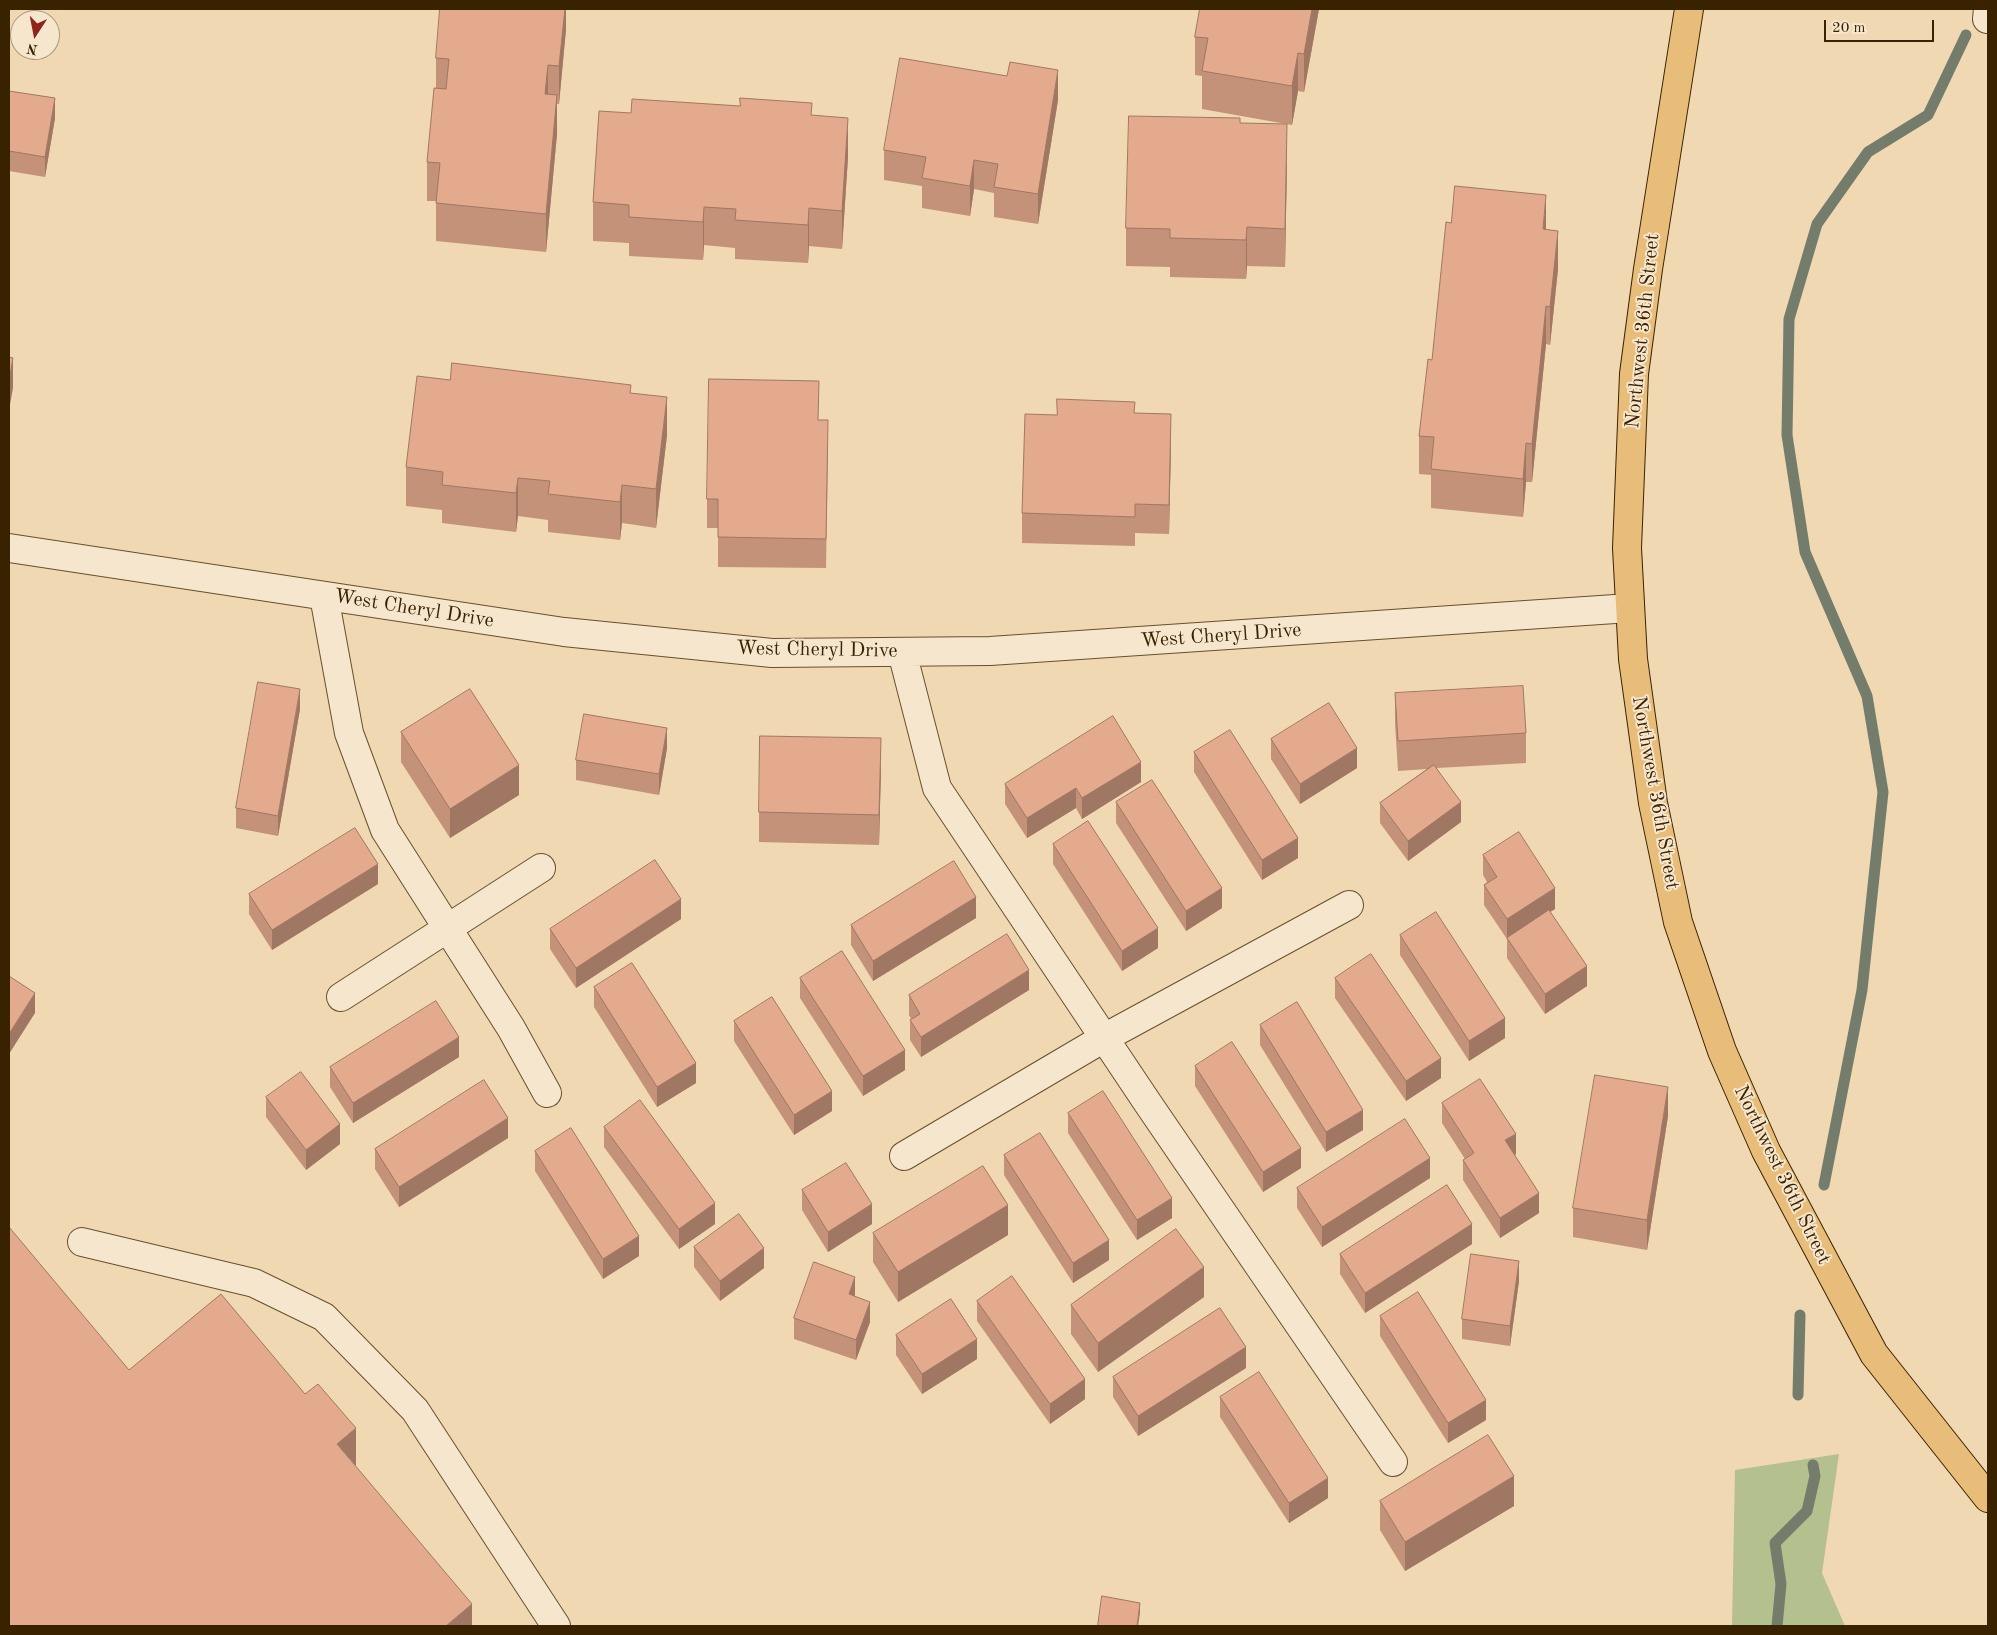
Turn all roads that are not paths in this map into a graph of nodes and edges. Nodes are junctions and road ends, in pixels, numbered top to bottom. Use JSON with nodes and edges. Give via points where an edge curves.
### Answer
{"nodes":[{"id":1,"x":1689,"y":9,"type":"edge"},
{"id":2,"x":9,"y":548,"type":"edge"},
{"id":3,"x":324,"y":596,"type":"junction"},
{"id":4,"x":1630,"y":608,"type":"junction"},
{"id":5,"x":902,"y":652,"type":"junction"},
{"id":6,"x":541,"y":868,"type":"dead end"},
{"id":7,"x":1348,"y":905,"type":"dead end"},
{"id":8,"x":447,"y":928,"type":"junction"},
{"id":9,"x":341,"y":996,"type":"dead end"},
{"id":10,"x":1104,"y":1038,"type":"junction"},
{"id":11,"x":547,"y":1093,"type":"dead end"},
{"id":12,"x":904,"y":1156,"type":"dead end"},
{"id":13,"x":82,"y":1242,"type":"dead end"},
{"id":14,"x":1393,"y":1462,"type":"dead end"},
{"id":15,"x":1988,"y":1498,"type":"edge"},
{"id":16,"x":556,"y":1626,"type":"edge"}],
"edges":[{"from":1,"to":4,"type":"main road","name":"Northwest 36th Street","via":[[1634,374],[1627,548]]},
{"from":2,"to":3,"type":"street","name":"West Cheryl Drive"},
{"from":3,"to":5,"type":"street","name":"West Cheryl Drive","via":[[564,632],[772,653]]},
{"from":3,"to":8,"type":"street","via":[[349,733],[358,759],[385,830]]},
{"from":4,"to":5,"type":"street","name":"West Cheryl Drive","via":[[990,651]]},
{"from":4,"to":15,"type":"main road","name":"Northwest 36th Street","via":[[1633,659],[1653,803],[1678,922],[1722,1051],[1766,1152],[1874,1354]]},
{"from":5,"to":10,"type":"street","via":[[937,788]]},
{"from":6,"to":8,"type":"street"},
{"from":7,"to":10,"type":"street"},
{"from":8,"to":9,"type":"street"},
{"from":8,"to":11,"type":"street","via":[[511,1028]]},
{"from":10,"to":12,"type":"street"},
{"from":10,"to":14,"type":"street"},
{"from":13,"to":16,"type":"street","via":[[254,1283],[324,1317],[415,1410]]}]}
